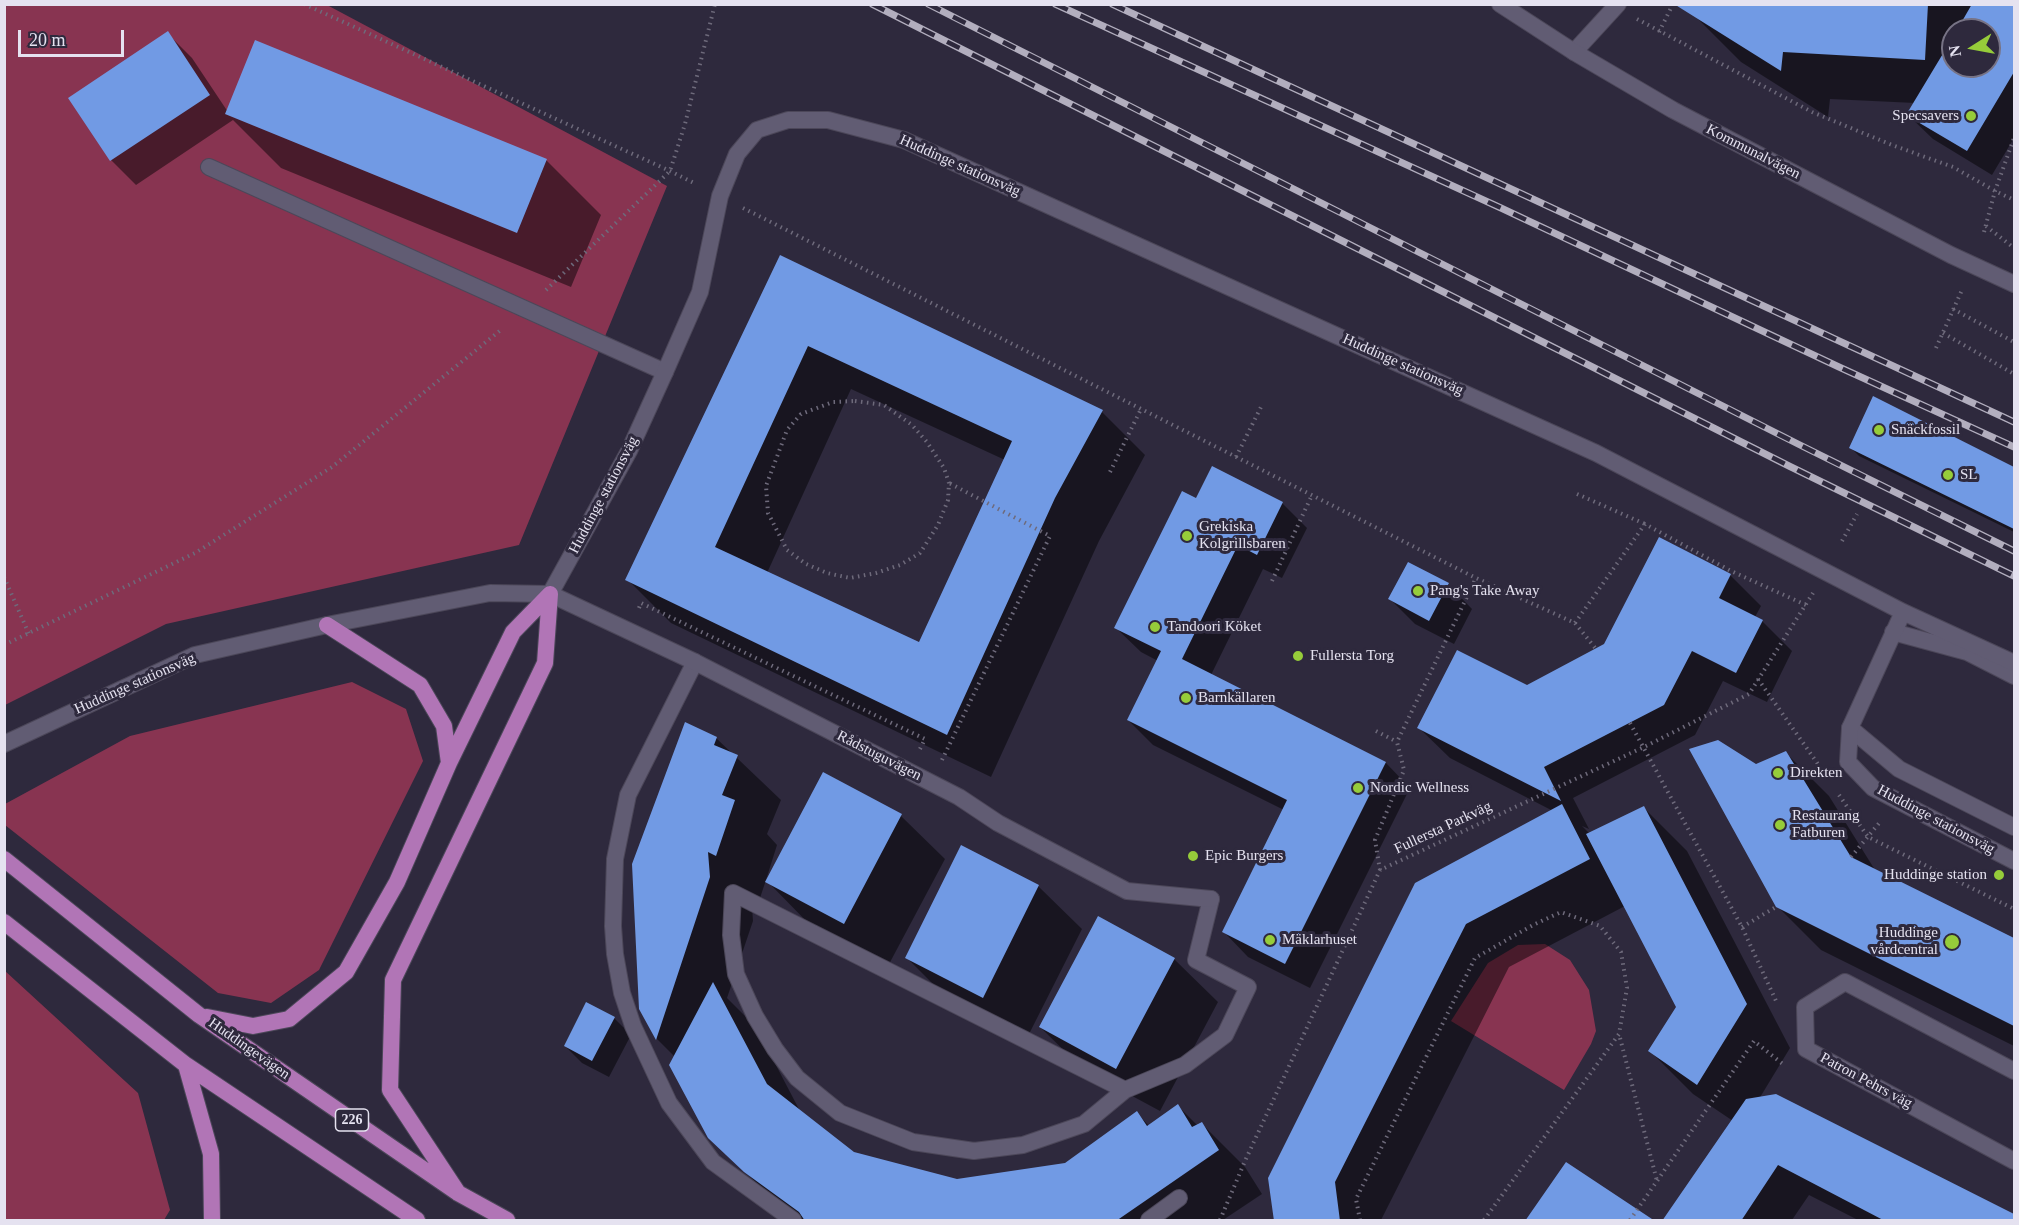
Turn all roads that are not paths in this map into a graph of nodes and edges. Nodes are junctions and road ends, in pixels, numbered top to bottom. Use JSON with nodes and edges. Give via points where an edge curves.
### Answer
{"nodes":[{"id":1,"x":1500,"y":4,"type":"edge"},
{"id":2,"x":1617,"y":6,"type":"edge"},
{"id":3,"x":1574,"y":52,"type":"junction"},
{"id":4,"x":209,"y":167,"type":"dead end"},
{"id":5,"x":2014,"y":284,"type":"edge"},
{"id":6,"x":665,"y":372,"type":"junction"},
{"id":7,"x":550,"y":594,"type":"junction"},
{"id":8,"x":1903,"y":612,"type":"junction"},
{"id":9,"x":327,"y":625,"type":"junction"},
{"id":10,"x":1893,"y":632,"type":"junction"},
{"id":11,"x":695,"y":662,"type":"junction"},
{"id":12,"x":2014,"y":663,"type":"edge"},
{"id":13,"x":2014,"y":676,"type":"edge"},
{"id":14,"x":1850,"y":728,"type":"junction"},
{"id":15,"x":4,"y":744,"type":"edge"},
{"id":16,"x":449,"y":764,"type":"junction"},
{"id":17,"x":2014,"y":827,"type":"edge"},
{"id":18,"x":2014,"y":861,"type":"edge"},
{"id":19,"x":8,"y":862,"type":"edge"},
{"id":20,"x":4,"y":922,"type":"edge"},
{"id":21,"x":199,"y":1015,"type":"junction"},
{"id":22,"x":186,"y":1065,"type":"junction"},
{"id":23,"x":2014,"y":1071,"type":"edge"},
{"id":24,"x":1125,"y":1090,"type":"junction"},
{"id":25,"x":2014,"y":1161,"type":"edge"},
{"id":26,"x":458,"y":1193,"type":"junction"},
{"id":27,"x":1179,"y":1198,"type":"dead end"},
{"id":28,"x":212,"y":1221,"type":"edge"},
{"id":29,"x":417,"y":1221,"type":"edge"},
{"id":30,"x":507,"y":1221,"type":"edge"},
{"id":31,"x":793,"y":1221,"type":"edge"},
{"id":32,"x":1149,"y":1221,"type":"edge"}],
"edges":[{"from":1,"to":3,"type":"street","name":"Kommunalvägen"},
{"from":2,"to":3,"type":"street"},
{"from":3,"to":5,"type":"street","name":"Kommunalvägen","via":[[1683,116]]},
{"from":4,"to":6,"type":"street"},
{"from":6,"to":7,"type":"street","name":"Huddinge stationsväg","via":[[629,451]]},
{"from":6,"to":8,"type":"street","name":"Huddinge stationsväg","via":[[699,292],[720,196],[737,154],[757,130],[788,120],[828,120],[904,140],[1596,453]]},
{"from":7,"to":9,"type":"street","name":"Huddinge stationsväg","via":[[490,593]]},
{"from":7,"to":11,"type":"street","name":"Rådstuguvägen"},
{"from":7,"to":16,"type":"main road","via":[[513,632]]},
{"from":7,"to":26,"type":"main road","via":[[545,663],[393,980],[390,1090]]},
{"from":8,"to":10,"type":"street","name":"Huddinge stationsväg"},
{"from":8,"to":12,"type":"street","name":"Huddinge stationsväg"},
{"from":9,"to":15,"type":"street","name":"Huddinge stationsväg","via":[[195,655]]},
{"from":9,"to":16,"type":"main road","via":[[420,685],[444,726]]},
{"from":10,"to":13,"type":"street","via":[[1967,652]]},
{"from":10,"to":14,"type":"street","name":"Huddinge stationsväg"},
{"from":11,"to":24,"type":"street","name":"Rådstuguvägen","via":[[959,797],[998,823],[1127,891],[1211,899],[1196,960],[1248,987],[1225,1035],[1185,1065]]},
{"from":11,"to":31,"type":"street","via":[[628,795],[615,859],[613,926],[622,993],[669,1103],[713,1162]]},
{"from":14,"to":17,"type":"street","via":[[1899,769]]},
{"from":14,"to":18,"type":"street","name":"Huddinge stationsväg","via":[[1848,762],[1873,788]]},
{"from":16,"to":21,"type":"main road","via":[[396,882],[346,972],[289,1020],[253,1026]]},
{"from":19,"to":21,"type":"main road","name":"Huddingevägen","number":"226"},
{"from":20,"to":22,"type":"main road"},
{"from":21,"to":26,"type":"main road","name":"Huddingevägen","number":"226"},
{"from":22,"to":28,"type":"main road","via":[[211,1154]]},
{"from":22,"to":29,"type":"main road"},
{"from":23,"to":25,"type":"street","name":"Patron Pehrs väg","via":[[1845,982],[1805,1007],[1806,1049]]},
{"from":24,"to":24,"type":"street","via":[[1084,1125],[1023,1145],[974,1150],[913,1143],[840,1113],[797,1078],[755,1016],[736,974],[731,935],[734,893]]},
{"from":26,"to":30,"type":"main road","name":"Huddingevägen","number":"226"},
{"from":27,"to":32,"type":"street"}]}
